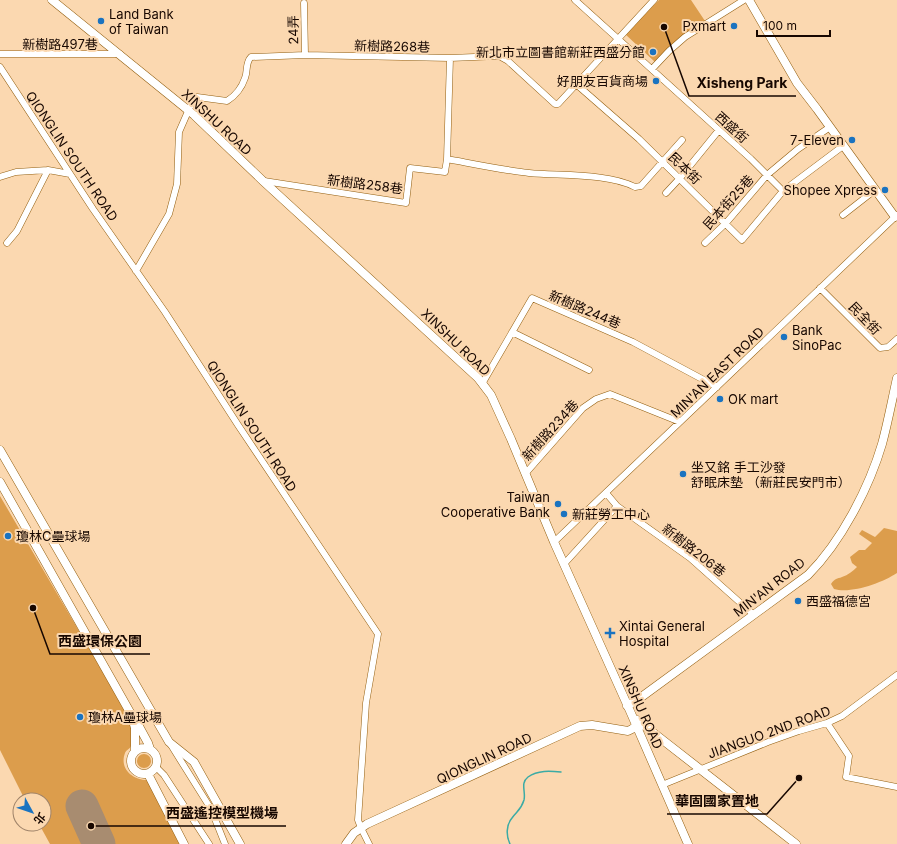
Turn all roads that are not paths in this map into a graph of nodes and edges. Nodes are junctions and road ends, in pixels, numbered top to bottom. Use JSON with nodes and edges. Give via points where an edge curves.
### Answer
{"nodes":[{"id":1,"x":52,"y":0,"type":"edge"},
{"id":2,"x":575,"y":0,"type":"edge"},
{"id":3,"x":654,"y":0,"type":"edge"},
{"id":4,"x":744,"y":0,"type":"edge"},
{"id":5,"x":749,"y":0,"type":"edge"},
{"id":6,"x":304,"y":3,"type":"dead end"},
{"id":7,"x":618,"y":39,"type":"junction"},
{"id":8,"x":0,"y":54,"type":"edge"},
{"id":9,"x":120,"y":54,"type":"junction"},
{"id":10,"x":305,"y":55,"type":"junction"},
{"id":11,"x":450,"y":58,"type":"junction"},
{"id":12,"x":0,"y":67,"type":"edge"},
{"id":13,"x":652,"y":69,"type":"junction"},
{"id":14,"x":576,"y":84,"type":"junction"},
{"id":15,"x":188,"y":110,"type":"junction"},
{"id":16,"x":830,"y":127,"type":"junction"},
{"id":17,"x":719,"y":130,"type":"junction"},
{"id":18,"x":682,"y":140,"type":"dead end"},
{"id":19,"x":843,"y":146,"type":"junction"},
{"id":20,"x":447,"y":159,"type":"junction"},
{"id":21,"x":662,"y":162,"type":"junction"},
{"id":22,"x":48,"y":170,"type":"junction"},
{"id":23,"x":70,"y":174,"type":"junction"},
{"id":24,"x":767,"y":175,"type":"junction"},
{"id":25,"x":0,"y":177,"type":"edge"},
{"id":26,"x":680,"y":178,"type":"junction"},
{"id":27,"x":263,"y":181,"type":"junction"},
{"id":28,"x":875,"y":190,"type":"junction"},
{"id":29,"x":783,"y":191,"type":"junction"},
{"id":30,"x":666,"y":192,"type":"dead end"},
{"id":31,"x":843,"y":215,"type":"dead end"},
{"id":32,"x":896,"y":216,"type":"edge"},
{"id":33,"x":726,"y":223,"type":"junction"},
{"id":34,"x":7,"y":243,"type":"dead end"},
{"id":35,"x":705,"y":243,"type":"dead end"},
{"id":36,"x":136,"y":271,"type":"junction"},
{"id":37,"x":820,"y":288,"type":"junction"},
{"id":38,"x":512,"y":332,"type":"junction"},
{"id":39,"x":897,"y":339,"type":"edge"},
{"id":40,"x":589,"y":370,"type":"dead end"},
{"id":41,"x":897,"y":378,"type":"edge"},
{"id":42,"x":482,"y":384,"type":"junction"},
{"id":43,"x":717,"y":387,"type":"junction"},
{"id":44,"x":680,"y":422,"type":"junction"},
{"id":45,"x":0,"y":450,"type":"edge"},
{"id":46,"x":525,"y":474,"type":"junction"},
{"id":47,"x":0,"y":482,"type":"edge"},
{"id":48,"x":606,"y":493,"type":"junction"},
{"id":49,"x":617,"y":506,"type":"junction"},
{"id":50,"x":554,"y":542,"type":"junction"},
{"id":51,"x":564,"y":564,"type":"junction"},
{"id":52,"x":754,"y":615,"type":"junction"},
{"id":53,"x":897,"y":675,"type":"edge"},
{"id":54,"x":629,"y":708,"type":"junction"},
{"id":55,"x":131,"y":714,"type":"junction"},
{"id":56,"x":827,"y":723,"type":"junction"},
{"id":57,"x":638,"y":724,"type":"junction"},
{"id":58,"x":169,"y":742,"type":"junction"},
{"id":59,"x":150,"y":749,"type":"junction"},
{"id":60,"x":135,"y":752,"type":"junction"},
{"id":61,"x":156,"y":767,"type":"junction"},
{"id":62,"x":700,"y":769,"type":"junction"},
{"id":63,"x":148,"y":774,"type":"junction"},
{"id":64,"x":662,"y":785,"type":"junction"},
{"id":65,"x":897,"y":787,"type":"edge"},
{"id":66,"x":361,"y":828,"type":"junction"},
{"id":67,"x":184,"y":844,"type":"edge"},
{"id":68,"x":209,"y":844,"type":"edge"},
{"id":69,"x":225,"y":844,"type":"edge"},
{"id":70,"x":240,"y":844,"type":"edge"},
{"id":71,"x":346,"y":844,"type":"edge"},
{"id":72,"x":369,"y":844,"type":"edge"},
{"id":73,"x":688,"y":844,"type":"edge"},
{"id":74,"x":796,"y":844,"type":"edge"}],
"edges":[{"from":1,"to":9,"type":"street","name":"XINSHU ROAD"},
{"from":2,"to":7,"type":"street","name":"西盛街"},
{"from":3,"to":7,"type":"street"},
{"from":4,"to":13,"type":"street","via":[[685,37]]},
{"from":5,"to":16,"type":"street","via":[[797,83]]},
{"from":6,"to":10,"type":"street","name":"24弄"},
{"from":7,"to":13,"type":"street","name":"西盛街"},
{"from":7,"to":14,"type":"street"},
{"from":8,"to":9,"type":"street","name":"新樹路497巷"},
{"from":9,"to":15,"type":"street","name":"XINSHU ROAD"},
{"from":10,"to":11,"type":"street","name":"新樹路268巷"},
{"from":10,"to":15,"type":"street","name":"新樹路268巷","via":[[251,57],[248,60],[245,78],[232,98],[227,101],[197,97]]},
{"from":11,"to":14,"type":"street","name":"新樹路268巷","via":[[499,56],[508,61],[555,104],[558,104]]},
{"from":11,"to":20,"type":"street"},
{"from":12,"to":23,"type":"street","name":"QIONGLIN SOUTH ROAD"},
{"from":13,"to":17,"type":"street","name":"西盛街"},
{"from":14,"to":21,"type":"street","name":"民本街"},
{"from":15,"to":27,"type":"street","name":"XINSHU ROAD"},
{"from":15,"to":36,"type":"street","via":[[179,132],[177,184],[168,214]]},
{"from":16,"to":19,"type":"street"},
{"from":16,"to":24,"type":"street","name":"民本街25巷"},
{"from":17,"to":24,"type":"street","name":"西盛街"},
{"from":17,"to":26,"type":"street"},
{"from":18,"to":21,"type":"street"},
{"from":19,"to":28,"type":"street"},
{"from":19,"to":29,"type":"street"},
{"from":20,"to":21,"type":"street","via":[[527,173],[600,178],[635,187],[641,186]]},
{"from":20,"to":27,"type":"street","name":"新樹路258巷","via":[[445,172],[410,168],[406,203]]},
{"from":21,"to":26,"type":"street","name":"民本街"},
{"from":22,"to":23,"type":"street"},
{"from":22,"to":25,"type":"street","via":[[16,172]]},
{"from":22,"to":34,"type":"street","via":[[17,231]]},
{"from":23,"to":36,"type":"street","name":"QIONGLIN SOUTH ROAD"},
{"from":24,"to":29,"type":"street","name":"西盛街"},
{"from":24,"to":33,"type":"street","name":"民本街25巷"},
{"from":26,"to":30,"type":"street"},
{"from":26,"to":33,"type":"street","name":"民本街"},
{"from":27,"to":42,"type":"street","name":"XINSHU ROAD","via":[[457,358]]},
{"from":28,"to":31,"type":"street"},
{"from":28,"to":32,"type":"street"},
{"from":29,"to":33,"type":"street","name":"民本街","via":[[742,240]]},
{"from":32,"to":37,"type":"street","name":"MIN'AN EAST ROAD"},
{"from":33,"to":35,"type":"street","name":"民本街25巷"},
{"from":36,"to":66,"type":"street","name":"QIONGLIN SOUTH ROAD","via":[[378,634],[366,703],[358,820]]},
{"from":37,"to":39,"type":"street","name":"民全街","via":[[880,348],[888,347]]},
{"from":37,"to":43,"type":"street","name":"MIN'AN EAST ROAD"},
{"from":38,"to":40,"type":"street"},
{"from":38,"to":42,"type":"street","name":"新樹路244巷"},
{"from":38,"to":43,"type":"street","name":"新樹路244巷","via":[[532,298],[633,342]]},
{"from":41,"to":52,"type":"street","name":"MIN'AN ROAD","via":[[882,443],[869,482],[842,530],[808,575]]},
{"from":42,"to":46,"type":"street","name":"XINSHU ROAD","via":[[491,395]]},
{"from":43,"to":44,"type":"street","name":"MIN'AN EAST ROAD"},
{"from":44,"to":46,"type":"street","name":"新樹路234巷","via":[[610,394],[596,399],[583,408]]},
{"from":44,"to":48,"type":"street","name":"MIN'AN EAST ROAD"},
{"from":45,"to":58,"type":"street"},
{"from":46,"to":50,"type":"street","name":"XINSHU ROAD"},
{"from":47,"to":55,"type":"street"},
{"from":48,"to":49,"type":"street","name":"新樹路206巷"},
{"from":48,"to":50,"type":"street","name":"MIN'AN EAST ROAD"},
{"from":49,"to":51,"type":"street"},
{"from":49,"to":52,"type":"street","name":"新樹路206巷","via":[[690,558]]},
{"from":50,"to":51,"type":"street","name":"XINSHU ROAD"},
{"from":51,"to":54,"type":"street","name":"XINSHU ROAD"},
{"from":52,"to":54,"type":"street","name":"MIN'AN ROAD"},
{"from":53,"to":56,"type":"street","name":"JIANGUO 2ND ROAD","via":[[853,709]]},
{"from":54,"to":57,"type":"street","name":"XINSHU ROAD"},
{"from":55,"to":59,"type":"street"},
{"from":55,"to":60,"type":"street"},
{"from":56,"to":62,"type":"street","name":"JIANGUO 2ND ROAD","via":[[793,733]]},
{"from":56,"to":65,"type":"street","via":[[850,756],[846,777]]},
{"from":57,"to":62,"type":"street"},
{"from":57,"to":64,"type":"street","name":"XINSHU ROAD"},
{"from":57,"to":66,"type":"street","name":"QIONGLIN ROAD","via":[[628,731],[592,725],[580,726]]},
{"from":58,"to":69,"type":"street","via":[[211,809]]},
{"from":58,"to":70,"type":"street","via":[[194,762]]},
{"from":59,"to":60,"type":"street"},
{"from":59,"to":61,"type":"street","via":[[156,757]]},
{"from":60,"to":63,"type":"street","via":[[131,760],[134,770]]},
{"from":61,"to":63,"type":"street"},
{"from":61,"to":68,"type":"street","via":[[164,775]]},
{"from":62,"to":64,"type":"street","name":"JIANGUO 2ND ROAD"},
{"from":62,"to":74,"type":"street"},
{"from":63,"to":67,"type":"street"},
{"from":64,"to":73,"type":"street","name":"XINSHU ROAD"},
{"from":66,"to":71,"type":"street","name":"QIONGLIN ROAD","via":[[354,832]]},
{"from":66,"to":72,"type":"street"}]}
